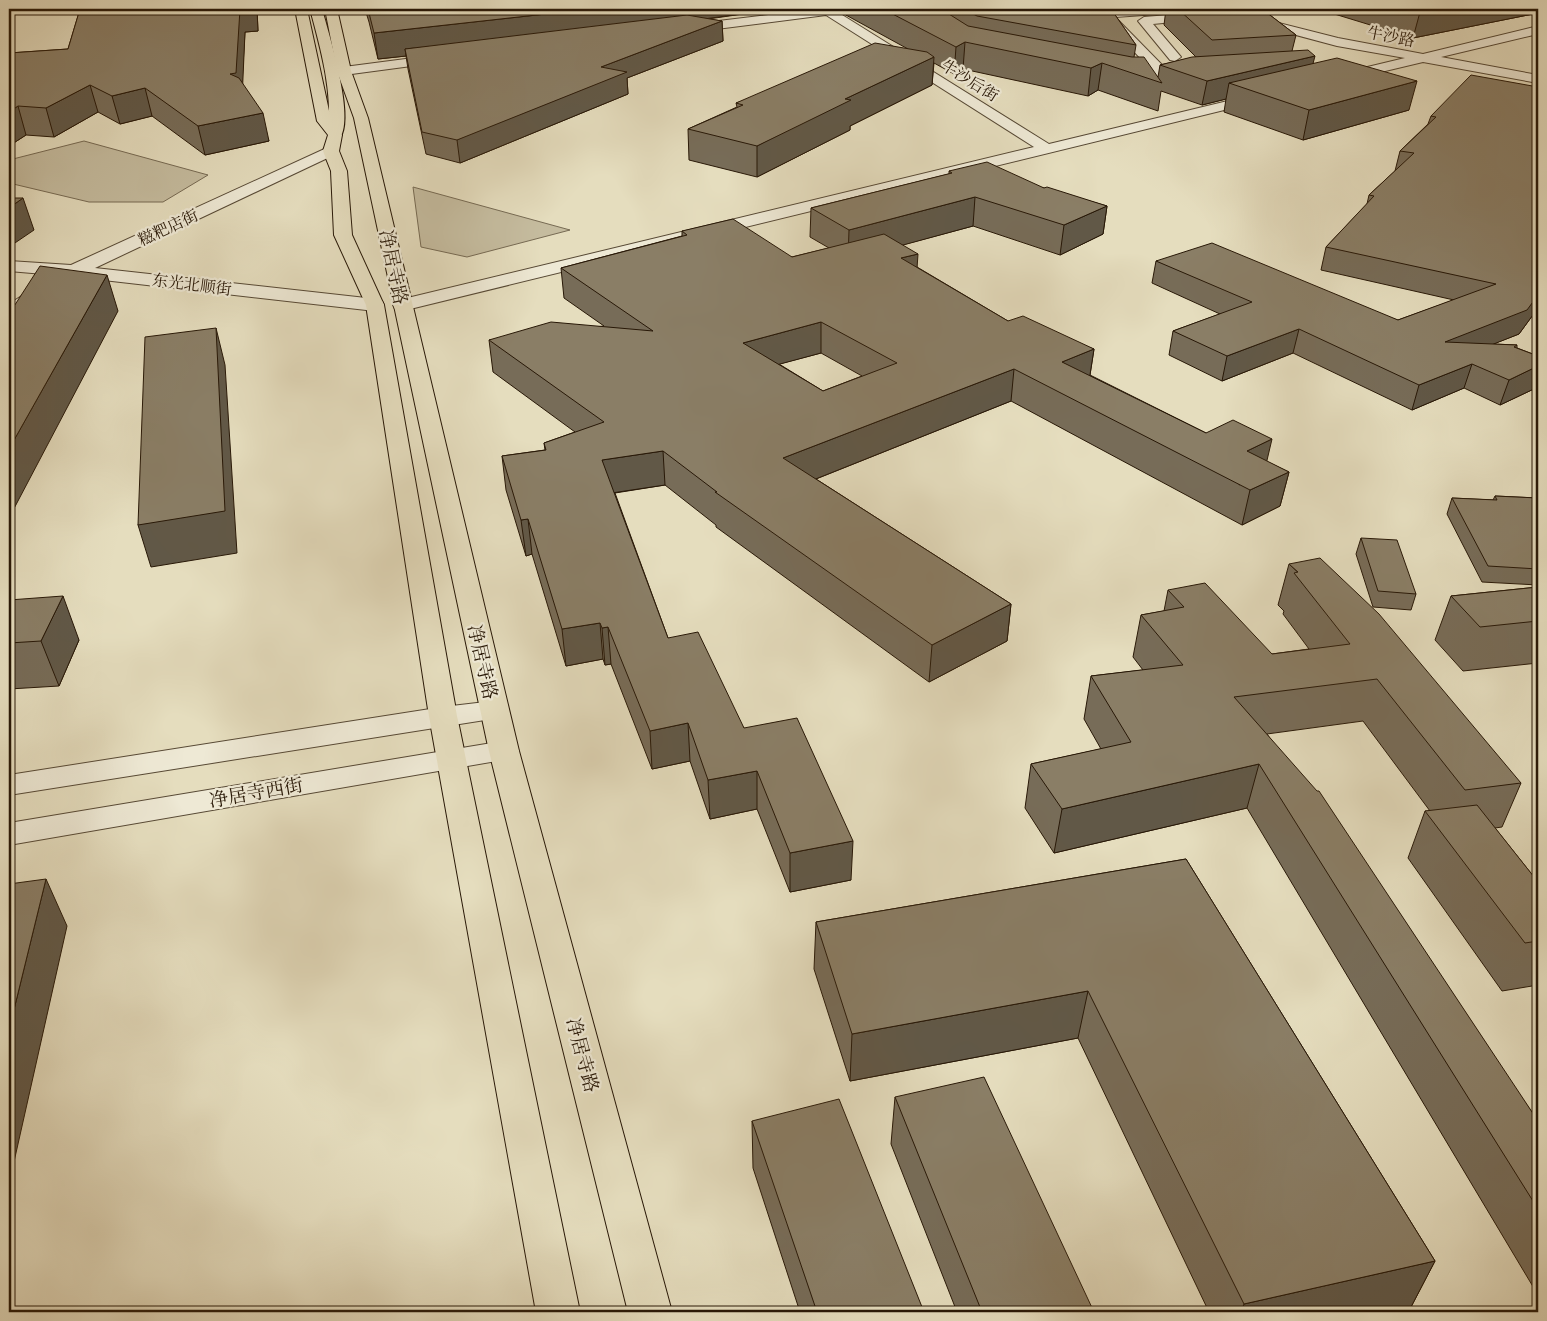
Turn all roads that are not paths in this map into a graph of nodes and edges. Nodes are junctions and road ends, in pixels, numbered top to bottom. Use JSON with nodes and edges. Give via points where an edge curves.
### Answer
{"nodes":[{"id":1,"x":301,"y":9,"type":"edge"},
{"id":2,"x":316,"y":9,"type":"edge"},
{"id":3,"x":331,"y":9,"type":"edge"},
{"id":4,"x":847,"y":9,"type":"edge"},
{"id":5,"x":826,"y":10,"type":"edge"},
{"id":6,"x":1212,"y":13,"type":"edge"},
{"id":7,"x":1069,"y":14,"type":"edge"},
{"id":8,"x":1106,"y":14,"type":"junction"},
{"id":9,"x":1176,"y":14,"type":"edge"},
{"id":10,"x":1197,"y":18,"type":"edge"},
{"id":11,"x":1538,"y":30,"type":"edge"},
{"id":12,"x":670,"y":31,"type":"edge"},
{"id":13,"x":452,"y":57,"type":"edge"},
{"id":14,"x":1175,"y":57,"type":"dead end"},
{"id":15,"x":1420,"y":59,"type":"junction"},
{"id":16,"x":336,"y":62,"type":"junction"},
{"id":17,"x":1146,"y":78,"type":"edge"},
{"id":18,"x":1538,"y":79,"type":"edge"},
{"id":19,"x":1324,"y":82,"type":"edge"},
{"id":20,"x":1276,"y":93,"type":"edge"},
{"id":21,"x":333,"y":143,"type":"junction"},
{"id":22,"x":1047,"y":149,"type":"junction"},
{"id":23,"x":9,"y":266,"type":"edge"},
{"id":24,"x":74,"y":271,"type":"junction"},
{"id":25,"x":402,"y":305,"type":"junction"},
{"id":26,"x":374,"y":306,"type":"junction"},
{"id":27,"x":16,"y":308,"type":"edge"},
{"id":28,"x":9,"y":327,"type":"edge"},
{"id":29,"x":494,"y":710,"type":"junction"},
{"id":30,"x":443,"y":716,"type":"junction"},
{"id":31,"x":504,"y":751,"type":"junction"},
{"id":32,"x":451,"y":759,"type":"junction"},
{"id":33,"x":9,"y":785,"type":"edge"},
{"id":34,"x":9,"y":834,"type":"edge"},
{"id":35,"x":558,"y":1312,"type":"edge"},
{"id":36,"x":650,"y":1312,"type":"edge"}],
"edges":[{"from":1,"to":21,"type":"main road","name":"净居寺路","via":[[324,121]]},
{"from":2,"to":16,"type":"main road"},
{"from":3,"to":16,"type":"main road","name":"净居寺路"},
{"from":4,"to":5,"type":"street"},
{"from":5,"to":12,"type":"street"},
{"from":5,"to":22,"type":"street","name":"牛沙后街"},
{"from":6,"to":10,"type":"street","name":"牛沙路"},
{"from":6,"to":15,"type":"street","name":"牛沙路"},
{"from":7,"to":8,"type":"street"},
{"from":8,"to":9,"type":"street"},
{"from":8,"to":17,"type":"street","via":[[1170,76]]},
{"from":9,"to":14,"type":"street","via":[[1144,21]]},
{"from":11,"to":15,"type":"street"},
{"from":13,"to":16,"type":"street"},
{"from":15,"to":18,"type":"street","name":"牛沙路"},
{"from":15,"to":19,"type":"street"},
{"from":16,"to":21,"type":"main road","via":[[338,123]]},
{"from":16,"to":25,"type":"main road","name":"净居寺路","via":[[361,118]]},
{"from":20,"to":22,"type":"street"},
{"from":21,"to":24,"type":"street","name":"糍粑店街"},
{"from":21,"to":26,"type":"main road","name":"净居寺路","via":[[339,171],[343,235]]},
{"from":22,"to":25,"type":"street"},
{"from":23,"to":24,"type":"street","name":"东光北顺街"},
{"from":24,"to":26,"type":"street","name":"东光北顺街"},
{"from":24,"to":27,"type":"street","name":"糍粑店街"},
{"from":25,"to":29,"type":"main road","name":"净居寺路"},
{"from":26,"to":30,"type":"main road","name":"净居寺路"},
{"from":27,"to":28,"type":"street"},
{"from":29,"to":30,"type":"street"},
{"from":29,"to":31,"type":"main road","name":"净居寺路"},
{"from":30,"to":32,"type":"main road","name":"净居寺路"},
{"from":30,"to":33,"type":"street"},
{"from":31,"to":32,"type":"street","name":"净居寺西街"},
{"from":31,"to":36,"type":"main road","name":"净居寺路"},
{"from":32,"to":34,"type":"street","name":"净居寺西街"},
{"from":32,"to":35,"type":"main road","name":"净居寺路"}]}
